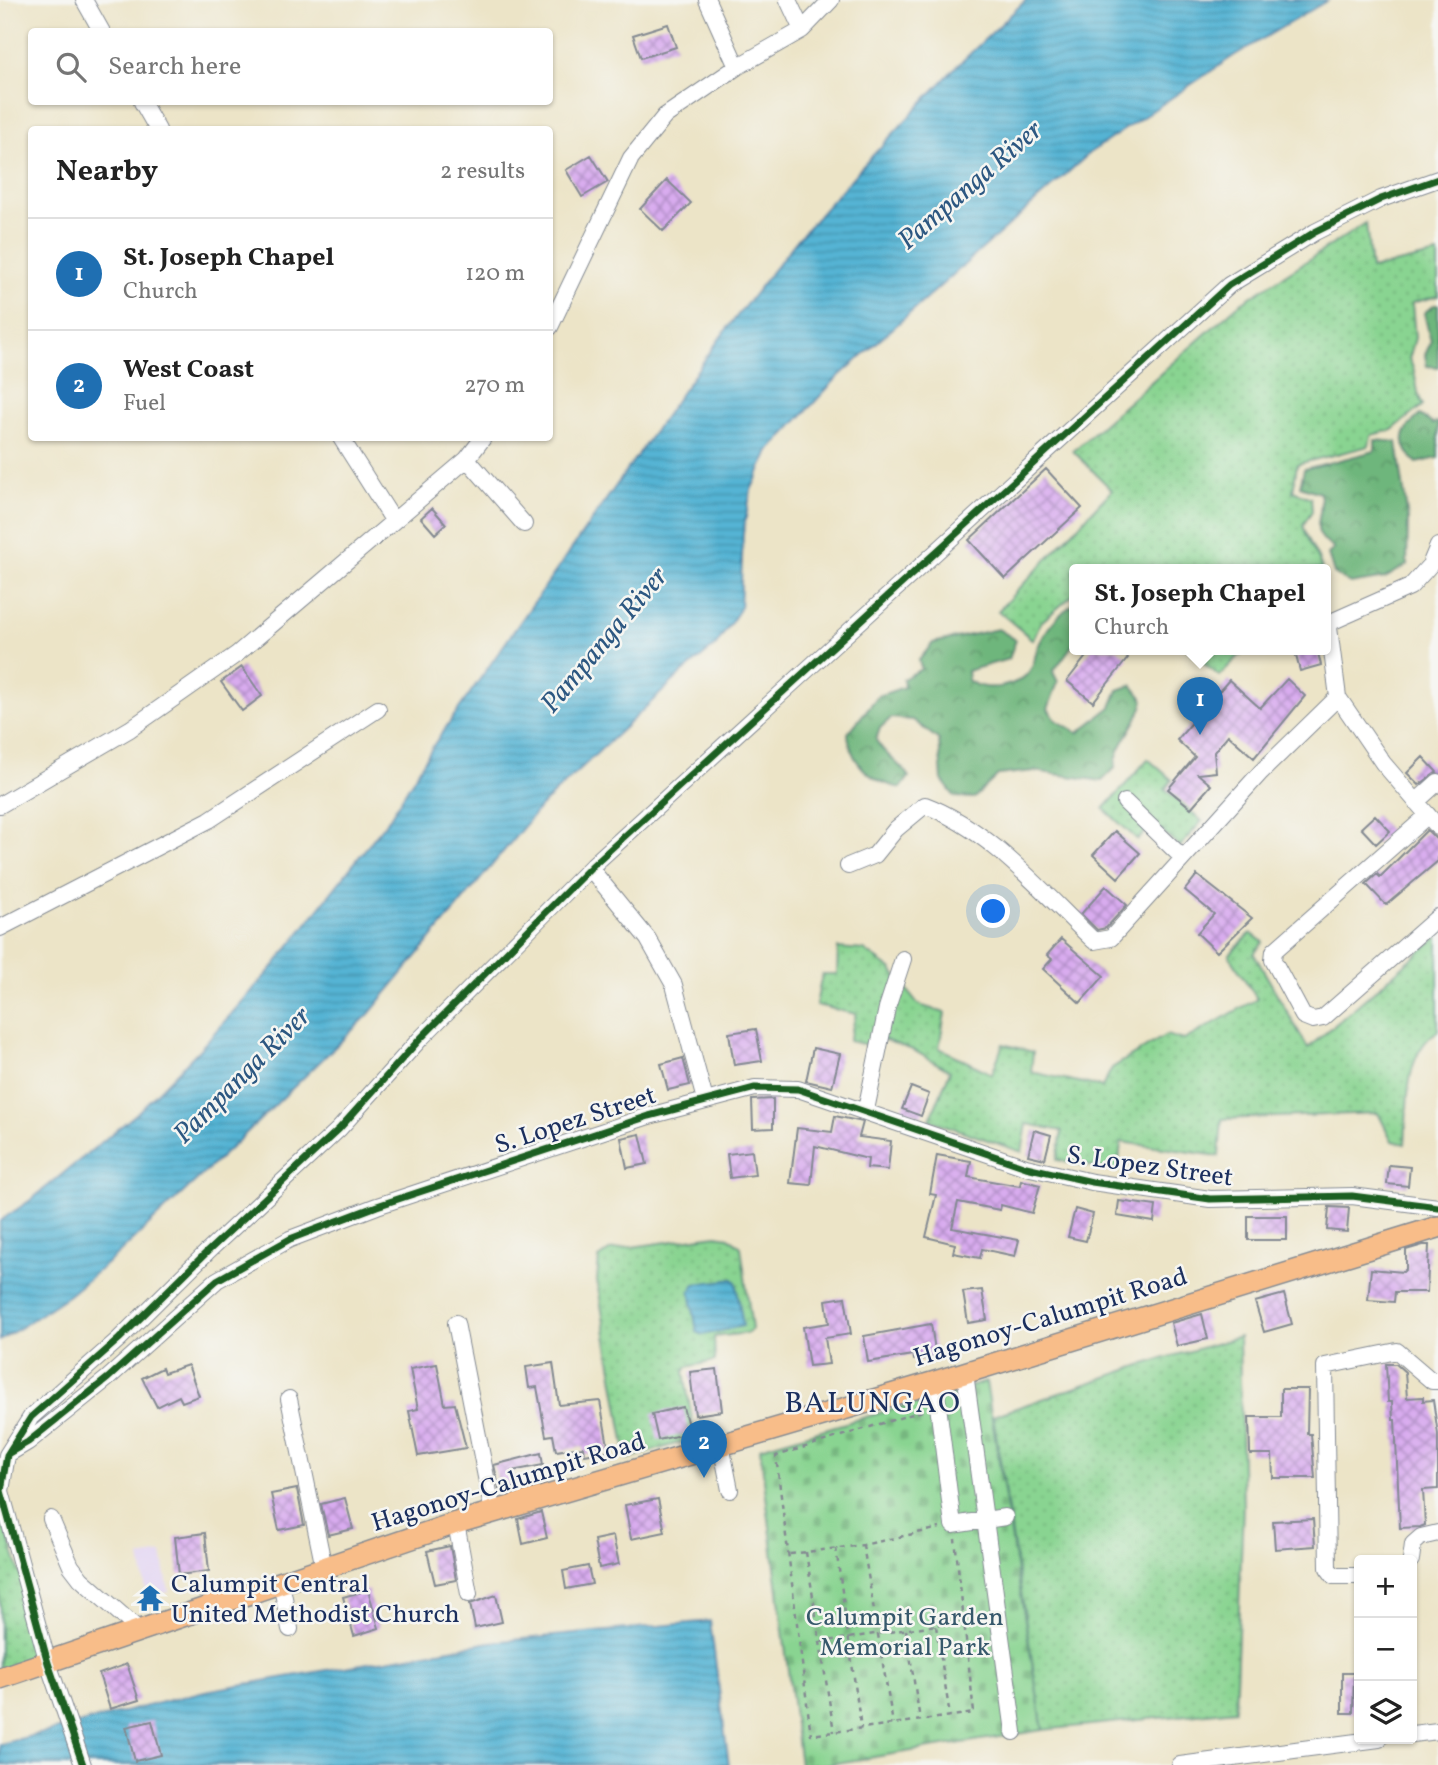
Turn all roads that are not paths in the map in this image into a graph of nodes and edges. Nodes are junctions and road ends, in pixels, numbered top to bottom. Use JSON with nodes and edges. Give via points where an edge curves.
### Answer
{"nodes":[{"id":1,"x":83,"y":0,"type":"edge"},
{"id":2,"x":707,"y":0,"type":"edge"},
{"id":3,"x":788,"y":0,"type":"edge"},
{"id":4,"x":831,"y":0,"type":"edge"},
{"id":5,"x":100,"y":28,"type":"edge"},
{"id":6,"x":802,"y":30,"type":"junction"},
{"id":7,"x":737,"y":67,"type":"junction"},
{"id":8,"x":144,"y":105,"type":"edge"},
{"id":9,"x":156,"y":126,"type":"edge"},
{"id":10,"x":1438,"y":179,"type":"edge"},
{"id":11,"x":553,"y":321,"type":"edge"},
{"id":12,"x":343,"y":441,"type":"edge"},
{"id":13,"x":481,"y":441,"type":"edge"},
{"id":14,"x":467,"y":459,"type":"junction"},
{"id":15,"x":393,"y":520,"type":"junction"},
{"id":16,"x":524,"y":524,"type":"dead end"},
{"id":17,"x":1438,"y":546,"type":"edge"},
{"id":18,"x":1331,"y":622,"type":"edge"},
{"id":19,"x":1331,"y":643,"type":"edge"},
{"id":20,"x":1338,"y":697,"type":"junction"},
{"id":21,"x":378,"y":709,"type":"dead end"},
{"id":22,"x":1438,"y":782,"type":"edge"},
{"id":23,"x":1125,"y":802,"type":"dead end"},
{"id":24,"x":1416,"y":802,"type":"junction"},
{"id":25,"x":0,"y":805,"type":"edge"},
{"id":26,"x":1433,"y":821,"type":"edge"},
{"id":27,"x":1183,"y":858,"type":"junction"},
{"id":28,"x":848,"y":866,"type":"dead end"},
{"id":29,"x":590,"y":868,"type":"junction"},
{"id":30,"x":1438,"y":917,"type":"edge"},
{"id":31,"x":0,"y":928,"type":"edge"},
{"id":32,"x":903,"y":959,"type":"dead end"},
{"id":33,"x":705,"y":1100,"type":"junction"},
{"id":34,"x":866,"y":1110,"type":"junction"},
{"id":35,"x":1438,"y":1207,"type":"edge"},
{"id":36,"x":1438,"y":1227,"type":"edge"},
{"id":37,"x":456,"y":1323,"type":"dead end"},
{"id":38,"x":965,"y":1373,"type":"junction"},
{"id":39,"x":1438,"y":1381,"type":"edge"},
{"id":40,"x":935,"y":1382,"type":"junction"},
{"id":41,"x":289,"y":1399,"type":"dead end"},
{"id":42,"x":721,"y":1445,"type":"junction"},
{"id":43,"x":7,"y":1455,"type":"junction"},
{"id":44,"x":730,"y":1490,"type":"dead end"},
{"id":45,"x":494,"y":1513,"type":"junction"},
{"id":46,"x":1005,"y":1517,"type":"dead end"},
{"id":47,"x":51,"y":1519,"type":"dead end"},
{"id":48,"x":984,"y":1521,"type":"junction"},
{"id":49,"x":456,"y":1523,"type":"junction"},
{"id":50,"x":1438,"y":1533,"type":"edge"},
{"id":51,"x":1412,"y":1555,"type":"edge"},
{"id":52,"x":324,"y":1567,"type":"junction"},
{"id":53,"x":1354,"y":1576,"type":"edge"},
{"id":54,"x":281,"y":1582,"type":"junction"},
{"id":55,"x":469,"y":1594,"type":"dead end"},
{"id":56,"x":290,"y":1629,"type":"dead end"},
{"id":57,"x":140,"y":1631,"type":"junction"},
{"id":58,"x":48,"y":1663,"type":"junction"},
{"id":59,"x":0,"y":1678,"type":"edge"},
{"id":60,"x":1014,"y":1731,"type":"dead end"},
{"id":61,"x":1438,"y":1731,"type":"edge"},
{"id":62,"x":1417,"y":1733,"type":"edge"},
{"id":63,"x":1354,"y":1742,"type":"edge"},
{"id":64,"x":83,"y":1765,"type":"edge"},
{"id":65,"x":1180,"y":1765,"type":"edge"}],
"edges":[{"from":1,"to":5,"type":"street"},
{"from":2,"to":7,"type":"street"},
{"from":3,"to":6,"type":"street"},
{"from":4,"to":6,"type":"street"},
{"from":6,"to":7,"type":"street"},
{"from":7,"to":11,"type":"street","via":[[665,116],[631,158]]},
{"from":8,"to":9,"type":"street"},
{"from":10,"to":29,"type":"street","via":[[1381,199],[1315,232],[1229,285]]},
{"from":12,"to":15,"type":"street"},
{"from":13,"to":14,"type":"street"},
{"from":14,"to":15,"type":"street"},
{"from":14,"to":16,"type":"street"},
{"from":15,"to":25,"type":"street","via":[[237,654],[130,729]]},
{"from":17,"to":18,"type":"street","via":[[1430,565],[1410,587]]},
{"from":19,"to":20,"type":"street"},
{"from":20,"to":24,"type":"street","via":[[1382,763]]},
{"from":20,"to":27,"type":"street"},
{"from":21,"to":31,"type":"street","via":[[209,821]]},
{"from":22,"to":24,"type":"street"},
{"from":23,"to":27,"type":"street"},
{"from":24,"to":26,"type":"street"},
{"from":26,"to":30,"type":"street","via":[[1274,951],[1273,960],[1303,1016],[1323,1018]]},
{"from":27,"to":28,"type":"street","via":[[1111,938],[1094,941],[984,838],[925,805],[896,829],[875,855]]},
{"from":29,"to":33,"type":"street","via":[[648,939],[674,985]]},
{"from":29,"to":43,"type":"street","via":[[420,1039],[339,1129],[32,1417]]},
{"from":32,"to":34,"type":"street","via":[[887,1007]]},
{"from":33,"to":34,"type":"street","name":"S. Lopez Street","via":[[755,1088],[798,1089]]},
{"from":33,"to":43,"type":"street","name":"S. Lopez Street","via":[[377,1206],[290,1239],[217,1280],[129,1360]]},
{"from":34,"to":35,"type":"street","name":"S. Lopez Street","via":[[1026,1167],[1092,1182],[1210,1199],[1352,1196]]},
{"from":36,"to":38,"type":"main road","name":"Hagonoy-Calumpit Road"},
{"from":37,"to":45,"type":"street"},
{"from":38,"to":40,"type":"main road","name":"Hagonoy-Calumpit Road"},
{"from":38,"to":48,"type":"street"},
{"from":39,"to":53,"type":"street","via":[[1432,1381],[1397,1351],[1325,1366],[1328,1567],[1334,1576]]},
{"from":40,"to":42,"type":"main road","name":"Hagonoy-Calumpit Road"},
{"from":40,"to":48,"type":"street","via":[[953,1525]]},
{"from":41,"to":52,"type":"street"},
{"from":42,"to":44,"type":"street"},
{"from":42,"to":45,"type":"main road","name":"Hagonoy-Calumpit Road"},
{"from":43,"to":58,"type":"street","via":[[1,1490]]},
{"from":45,"to":49,"type":"main road","name":"Hagonoy-Calumpit Road"},
{"from":46,"to":48,"type":"street"},
{"from":47,"to":57,"type":"street","via":[[81,1579]]},
{"from":48,"to":60,"type":"street"},
{"from":49,"to":52,"type":"main road","name":"Hagonoy-Calumpit Road"},
{"from":49,"to":55,"type":"street"},
{"from":50,"to":51,"type":"street","via":[[1413,1544]]},
{"from":52,"to":54,"type":"main road","name":"Hagonoy-Calumpit Road"},
{"from":54,"to":56,"type":"street"},
{"from":54,"to":57,"type":"main road","name":"Hagonoy-Calumpit Road"},
{"from":57,"to":58,"type":"main road","name":"Hagonoy-Calumpit Road"},
{"from":58,"to":59,"type":"main road","name":"Hagonoy-Calumpit Road"},
{"from":58,"to":64,"type":"street"},
{"from":61,"to":62,"type":"street"},
{"from":63,"to":65,"type":"street"}]}
